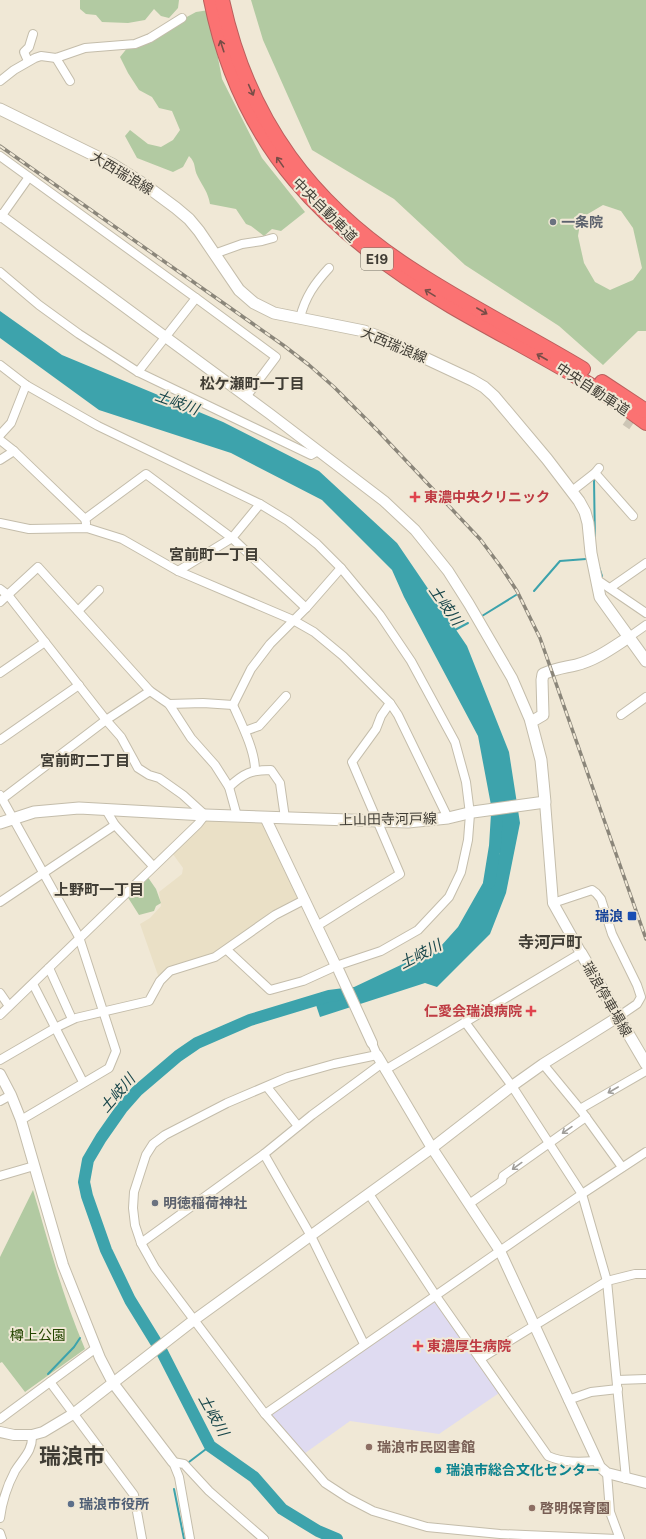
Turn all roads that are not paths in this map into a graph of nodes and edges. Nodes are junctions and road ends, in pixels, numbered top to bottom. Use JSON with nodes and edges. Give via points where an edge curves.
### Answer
{"nodes":[{"id":1,"x":211,"y":0,"type":"edge"},
{"id":2,"x":222,"y":0,"type":"edge"},
{"id":3,"x":182,"y":18,"type":"dead end"},
{"id":4,"x":33,"y":34,"type":"dead end"},
{"id":5,"x":56,"y":58,"type":"junction"},
{"id":6,"x":28,"y":61,"type":"junction"},
{"id":7,"x":0,"y":81,"type":"edge"},
{"id":8,"x":70,"y":81,"type":"dead end"},
{"id":9,"x":0,"y":109,"type":"edge"},
{"id":10,"x":0,"y":156,"type":"edge"},
{"id":11,"x":29,"y":177,"type":"junction"},
{"id":12,"x":0,"y":216,"type":"edge"},
{"id":13,"x":273,"y":238,"type":"dead end"},
{"id":14,"x":214,"y":254,"type":"junction"},
{"id":15,"x":329,"y":268,"type":"dead end"},
{"id":16,"x":0,"y":272,"type":"edge"},
{"id":17,"x":196,"y":298,"type":"junction"},
{"id":18,"x":300,"y":318,"type":"junction"},
{"id":19,"x":165,"y":337,"type":"junction"},
{"id":20,"x":0,"y":365,"type":"edge"},
{"id":21,"x":138,"y":372,"type":"junction"},
{"id":22,"x":26,"y":385,"type":"junction"},
{"id":23,"x":246,"y":397,"type":"junction"},
{"id":24,"x":646,"y":411,"type":"edge"},
{"id":25,"x":646,"y":423,"type":"edge"},
{"id":26,"x":0,"y":435,"type":"edge"},
{"id":27,"x":0,"y":440,"type":"edge"},
{"id":28,"x":14,"y":451,"type":"junction"},
{"id":29,"x":318,"y":451,"type":"junction"},
{"id":30,"x":0,"y":460,"type":"edge"},
{"id":31,"x":572,"y":491,"type":"junction"},
{"id":32,"x":260,"y":504,"type":"junction"},
{"id":33,"x":633,"y":516,"type":"dead end"},
{"id":34,"x":85,"y":519,"type":"junction"},
{"id":35,"x":0,"y":523,"type":"edge"},
{"id":36,"x":87,"y":528,"type":"junction"},
{"id":37,"x":232,"y":538,"type":"junction"},
{"id":38,"x":646,"y":563,"type":"edge"},
{"id":39,"x":341,"y":568,"type":"junction"},
{"id":40,"x":178,"y":570,"type":"junction"},
{"id":41,"x":596,"y":579,"type":"junction"},
{"id":42,"x":610,"y":588,"type":"junction"},
{"id":43,"x":0,"y":589,"type":"edge"},
{"id":44,"x":99,"y":590,"type":"dead end"},
{"id":45,"x":8,"y":595,"type":"junction"},
{"id":46,"x":0,"y":602,"type":"edge"},
{"id":47,"x":306,"y":608,"type":"junction"},
{"id":48,"x":78,"y":611,"type":"junction"},
{"id":49,"x":646,"y":613,"type":"edge"},
{"id":50,"x":293,"y":620,"type":"junction"},
{"id":51,"x":646,"y":625,"type":"edge"},
{"id":52,"x":629,"y":637,"type":"junction"},
{"id":53,"x":45,"y":642,"type":"junction"},
{"id":54,"x":646,"y":661,"type":"edge"},
{"id":55,"x":0,"y":673,"type":"edge"},
{"id":56,"x":79,"y":685,"type":"junction"},
{"id":57,"x":150,"y":691,"type":"junction"},
{"id":58,"x":286,"y":696,"type":"dead end"},
{"id":59,"x":646,"y":697,"type":"edge"},
{"id":60,"x":390,"y":703,"type":"junction"},
{"id":61,"x":169,"y":704,"type":"junction"},
{"id":62,"x":233,"y":705,"type":"junction"},
{"id":63,"x":621,"y":715,"type":"dead end"},
{"id":64,"x":106,"y":720,"type":"junction"},
{"id":65,"x":531,"y":722,"type":"junction"},
{"id":66,"x":245,"y":731,"type":"junction"},
{"id":67,"x":0,"y":740,"type":"edge"},
{"id":68,"x":255,"y":770,"type":"junction"},
{"id":69,"x":229,"y":787,"type":"junction"},
{"id":70,"x":1,"y":797,"type":"edge"},
{"id":71,"x":546,"y":802,"type":"junction"},
{"id":72,"x":106,"y":810,"type":"junction"},
{"id":73,"x":471,"y":813,"type":"junction"},
{"id":74,"x":205,"y":815,"type":"junction"},
{"id":75,"x":237,"y":816,"type":"junction"},
{"id":76,"x":265,"y":817,"type":"junction"},
{"id":77,"x":285,"y":818,"type":"junction"},
{"id":78,"x":448,"y":818,"type":"junction"},
{"id":79,"x":13,"y":819,"type":"junction"},
{"id":80,"x":377,"y":821,"type":"junction"},
{"id":81,"x":0,"y":823,"type":"edge"},
{"id":82,"x":114,"y":825,"type":"junction"},
{"id":83,"x":153,"y":866,"type":"junction"},
{"id":84,"x":43,"y":874,"type":"junction"},
{"id":85,"x":304,"y":900,"type":"junction"},
{"id":86,"x":0,"y":902,"type":"edge"},
{"id":87,"x":553,"y":903,"type":"junction"},
{"id":88,"x":317,"y":926,"type":"junction"},
{"id":89,"x":79,"y":937,"type":"junction"},
{"id":90,"x":227,"y":950,"type":"junction"},
{"id":91,"x":581,"y":954,"type":"junction"},
{"id":92,"x":49,"y":968,"type":"junction"},
{"id":93,"x":338,"y":969,"type":"junction"},
{"id":94,"x":33,"y":984,"type":"junction"},
{"id":95,"x":0,"y":993,"type":"edge"},
{"id":96,"x":9,"y":1006,"type":"junction"},
{"id":97,"x":104,"y":1011,"type":"junction"},
{"id":98,"x":0,"y":1015,"type":"edge"},
{"id":99,"x":618,"y":1017,"type":"junction"},
{"id":100,"x":72,"y":1020,"type":"junction"},
{"id":101,"x":466,"y":1022,"type":"junction"},
{"id":102,"x":55,"y":1028,"type":"junction"},
{"id":103,"x":372,"y":1044,"type":"joint"},
{"id":104,"x":0,"y":1060,"type":"edge"},
{"id":105,"x":381,"y":1063,"type":"junction"},
{"id":106,"x":543,"y":1064,"type":"junction"},
{"id":107,"x":646,"y":1064,"type":"edge"},
{"id":108,"x":646,"y":1071,"type":"edge"},
{"id":109,"x":0,"y":1074,"type":"edge"},
{"id":110,"x":84,"y":1082,"type":"junction"},
{"id":111,"x":512,"y":1086,"type":"junction"},
{"id":112,"x":266,"y":1087,"type":"junction"},
{"id":113,"x":11,"y":1095,"type":"junction"},
{"id":114,"x":0,"y":1101,"type":"edge"},
{"id":115,"x":580,"y":1109,"type":"junction"},
{"id":116,"x":586,"y":1117,"type":"junction"},
{"id":117,"x":21,"y":1120,"type":"junction"},
{"id":118,"x":298,"y":1126,"type":"junction"},
{"id":119,"x":549,"y":1143,"type":"junction"},
{"id":120,"x":432,"y":1148,"type":"junction"},
{"id":121,"x":646,"y":1152,"type":"edge"},
{"id":122,"x":264,"y":1154,"type":"junction"},
{"id":123,"x":34,"y":1166,"type":"junction"},
{"id":124,"x":622,"y":1167,"type":"junction"},
{"id":125,"x":0,"y":1176,"type":"edge"},
{"id":126,"x":369,"y":1194,"type":"junction"},
{"id":127,"x":582,"y":1194,"type":"junction"},
{"id":128,"x":469,"y":1204,"type":"junction"},
{"id":129,"x":311,"y":1236,"type":"junction"},
{"id":130,"x":141,"y":1243,"type":"junction"},
{"id":131,"x":500,"y":1251,"type":"junction"},
{"id":132,"x":646,"y":1274,"type":"edge"},
{"id":133,"x":607,"y":1281,"type":"junction"},
{"id":134,"x":436,"y":1296,"type":"junction"},
{"id":135,"x":194,"y":1320,"type":"junction"},
{"id":136,"x":533,"y":1325,"type":"junction"},
{"id":137,"x":364,"y":1344,"type":"junction"},
{"id":138,"x":96,"y":1348,"type":"junction"},
{"id":139,"x":480,"y":1359,"type":"junction"},
{"id":140,"x":646,"y":1379,"type":"edge"},
{"id":141,"x":617,"y":1380,"type":"junction"},
{"id":142,"x":50,"y":1382,"type":"junction"},
{"id":143,"x":113,"y":1383,"type":"junction"},
{"id":144,"x":618,"y":1389,"type":"junction"},
{"id":145,"x":568,"y":1400,"type":"junction"},
{"id":146,"x":73,"y":1414,"type":"junction"},
{"id":147,"x":265,"y":1414,"type":"junction"},
{"id":148,"x":0,"y":1419,"type":"edge"},
{"id":149,"x":0,"y":1432,"type":"edge"},
{"id":150,"x":32,"y":1435,"type":"junction"},
{"id":151,"x":596,"y":1461,"type":"junction"},
{"id":152,"x":173,"y":1462,"type":"junction"},
{"id":153,"x":607,"y":1473,"type":"junction"},
{"id":154,"x":626,"y":1479,"type":"junction"},
{"id":155,"x":646,"y":1484,"type":"edge"},
{"id":156,"x":0,"y":1518,"type":"edge"},
{"id":157,"x":0,"y":1534,"type":"edge"},
{"id":158,"x":2,"y":1539,"type":"edge"},
{"id":159,"x":142,"y":1539,"type":"edge"},
{"id":160,"x":188,"y":1539,"type":"edge"},
{"id":161,"x":264,"y":1539,"type":"edge"},
{"id":162,"x":619,"y":1539,"type":"edge"}],
"edges":[{"from":25,"to":1,"type":"highway","name":"中央自動車道","number":"E19","one_way":true,"via":[[602,392],[411,281],[378,259],[336,224],[289,174],[256,125],[229,66]]},
{"from":2,"to":24,"type":"highway","name":"中央自動車道","number":"E19","one_way":true,"via":[[239,62],[265,120],[282,148],[331,205],[368,238],[416,272],[549,349]]},
{"from":3,"to":5,"type":"street","via":[[135,44],[85,48]]},
{"from":4,"to":6,"type":"street","via":[[29,47],[24,52]]},
{"from":5,"to":6,"type":"street","via":[[41,56]]},
{"from":5,"to":8,"type":"street"},
{"from":6,"to":7,"type":"street"},
{"from":9,"to":14,"type":"main road","name":"大西瑞浪線","via":[[112,164],[145,185],[189,219]]},
{"from":10,"to":11,"type":"street"},
{"from":11,"to":12,"type":"street"},
{"from":11,"to":17,"type":"street"},
{"from":12,"to":19,"type":"street"},
{"from":13,"to":14,"type":"street","via":[[242,244]]},
{"from":14,"to":18,"type":"main road","name":"大西瑞浪線","via":[[238,290],[254,303],[274,313]]},
{"from":15,"to":18,"type":"street","via":[[309,293]]},
{"from":16,"to":21,"type":"street","via":[[79,334]]},
{"from":17,"to":19,"type":"street"},
{"from":17,"to":23,"type":"street","via":[[276,357]]},
{"from":18,"to":31,"type":"main road","name":"大西瑞浪線","via":[[364,331],[484,387],[502,405]]},
{"from":19,"to":21,"type":"street"},
{"from":19,"to":23,"type":"street"},
{"from":20,"to":22,"type":"street"},
{"from":21,"to":29,"type":"street","via":[[311,455]]},
{"from":22,"to":26,"type":"street","via":[[11,423]]},
{"from":22,"to":32,"type":"street","via":[[98,426]]},
{"from":23,"to":29,"type":"street"},
{"from":27,"to":28,"type":"street"},
{"from":28,"to":30,"type":"street"},
{"from":28,"to":34,"type":"street"},
{"from":29,"to":65,"type":"street","via":[[384,501],[414,530],[448,571],[512,678]]},
{"from":31,"to":33,"type":"street","via":[[597,471]]},
{"from":31,"to":41,"type":"main road","name":"大西瑞浪線","via":[[586,512]]},
{"from":32,"to":37,"type":"street"},
{"from":32,"to":39,"type":"street","via":[[318,544]]},
{"from":34,"to":36,"type":"street"},
{"from":34,"to":37,"type":"street","via":[[146,474]]},
{"from":35,"to":36,"type":"street","via":[[29,529]]},
{"from":36,"to":40,"type":"street","via":[[122,539]]},
{"from":37,"to":40,"type":"street"},
{"from":37,"to":47,"type":"street"},
{"from":38,"to":42,"type":"street"},
{"from":39,"to":47,"type":"street"},
{"from":39,"to":73,"type":"street","via":[[380,615],[411,660],[455,742]]},
{"from":40,"to":50,"type":"street"},
{"from":41,"to":42,"type":"street"},
{"from":41,"to":52,"type":"main road","name":"大西瑞浪線","via":[[600,597]]},
{"from":42,"to":49,"type":"street"},
{"from":43,"to":45,"type":"street"},
{"from":44,"to":48,"type":"street"},
{"from":45,"to":46,"type":"street"},
{"from":45,"to":48,"type":"street","via":[[38,567]]},
{"from":45,"to":53,"type":"street"},
{"from":47,"to":50,"type":"street"},
{"from":48,"to":57,"type":"street"},
{"from":50,"to":60,"type":"street","via":[[314,632],[343,656]]},
{"from":50,"to":62,"type":"street","via":[[251,669]]},
{"from":51,"to":52,"type":"street"},
{"from":52,"to":54,"type":"main road","name":"大西瑞浪線"},
{"from":52,"to":65,"type":"main road","via":[[601,655],[544,674],[543,715]]},
{"from":53,"to":55,"type":"street"},
{"from":53,"to":56,"type":"street"},
{"from":56,"to":64,"type":"street"},
{"from":56,"to":67,"type":"street"},
{"from":57,"to":61,"type":"street"},
{"from":57,"to":64,"type":"street"},
{"from":58,"to":66,"type":"street","via":[[259,726]]},
{"from":59,"to":63,"type":"street"},
{"from":60,"to":78,"type":"street"},
{"from":60,"to":80,"type":"street","via":[[376,729],[352,762]]},
{"from":61,"to":62,"type":"street"},
{"from":61,"to":69,"type":"street","via":[[191,738],[216,765]]},
{"from":62,"to":66,"type":"street"},
{"from":64,"to":70,"type":"street"},
{"from":64,"to":74,"type":"street","via":[[121,737],[138,768],[183,794]]},
{"from":65,"to":71,"type":"main road","via":[[541,760]]},
{"from":66,"to":68,"type":"street"},
{"from":68,"to":69,"type":"street","via":[[237,779]]},
{"from":68,"to":77,"type":"street","via":[[271,770],[280,783]]},
{"from":69,"to":75,"type":"street"},
{"from":70,"to":79,"type":"street"},
{"from":71,"to":73,"type":"main road","name":"上山田寺河戸線"},
{"from":71,"to":87,"type":"street"},
{"from":72,"to":74,"type":"main road","name":"上山田寺河戸線"},
{"from":72,"to":79,"type":"main road","name":"上山田寺河戸線","via":[[79,808],[34,812]]},
{"from":72,"to":82,"type":"street"},
{"from":73,"to":78,"type":"main road","name":"上山田寺河戸線"},
{"from":73,"to":93,"type":"street","via":[[461,872],[449,897],[418,930],[381,951]]},
{"from":74,"to":75,"type":"main road","name":"上山田寺河戸線"},
{"from":74,"to":83,"type":"street"},
{"from":75,"to":76,"type":"main road","name":"上山田寺河戸線"},
{"from":76,"to":77,"type":"main road","name":"上山田寺河戸線"},
{"from":76,"to":85,"type":"street"},
{"from":77,"to":80,"type":"main road","name":"上山田寺河戸線"},
{"from":78,"to":80,"type":"main road","name":"上山田寺河戸線","via":[[408,822]]},
{"from":79,"to":81,"type":"main road","name":"上山田寺河戸線"},
{"from":79,"to":84,"type":"street"},
{"from":80,"to":88,"type":"street","via":[[400,874]]},
{"from":82,"to":83,"type":"street"},
{"from":82,"to":84,"type":"street"},
{"from":83,"to":89,"type":"street"},
{"from":84,"to":86,"type":"street"},
{"from":84,"to":89,"type":"street"},
{"from":85,"to":88,"type":"street"},
{"from":85,"to":90,"type":"street","via":[[275,915]]},
{"from":87,"to":91,"type":"street"},
{"from":87,"to":99,"type":"street","via":[[592,890],[601,899],[612,934],[641,997],[637,1004]]},
{"from":88,"to":93,"type":"street"},
{"from":89,"to":92,"type":"street"},
{"from":89,"to":97,"type":"street"},
{"from":90,"to":93,"type":"street","via":[[270,990]]},
{"from":90,"to":97,"type":"street","via":[[215,957],[170,972],[160,981],[149,1001]]},
{"from":91,"to":99,"type":"main road","name":"瑞浪停車場線"},
{"from":91,"to":101,"type":"street"},
{"from":92,"to":94,"type":"street"},
{"from":92,"to":100,"type":"street"},
{"from":93,"to":103,"type":"street"},
{"from":94,"to":96,"type":"street"},
{"from":94,"to":102,"type":"street"},
{"from":95,"to":96,"type":"street"},
{"from":96,"to":98,"type":"street"},
{"from":97,"to":100,"type":"street"},
{"from":97,"to":110,"type":"street","via":[[116,1051],[109,1068]]},
{"from":99,"to":106,"type":"street"},
{"from":99,"to":107,"type":"main road","name":"瑞浪停車場線"},
{"from":100,"to":102,"type":"street"},
{"from":101,"to":105,"type":"street"},
{"from":101,"to":111,"type":"street"},
{"from":102,"to":104,"type":"street"},
{"from":102,"to":110,"type":"street"},
{"from":103,"to":105,"type":"street"},
{"from":105,"to":112,"type":"street","via":[[334,1064]]},
{"from":105,"to":118,"type":"street"},
{"from":105,"to":120,"type":"street"},
{"from":106,"to":111,"type":"street"},
{"from":106,"to":115,"type":"street"},
{"from":108,"to":115,"type":"street","one_way":true},
{"from":109,"to":113,"type":"street"},
{"from":110,"to":117,"type":"street"},
{"from":111,"to":119,"type":"street"},
{"from":111,"to":120,"type":"street"},
{"from":112,"to":118,"type":"street"},
{"from":112,"to":130,"type":"street","via":[[227,1103],[153,1144],[146,1155],[134,1192],[135,1225]]},
{"from":113,"to":114,"type":"street"},
{"from":113,"to":117,"type":"street"},
{"from":115,"to":116,"type":"street"},
{"from":116,"to":119,"type":"street","one_way":true},
{"from":116,"to":124,"type":"street"},
{"from":117,"to":123,"type":"street"},
{"from":118,"to":122,"type":"street"},
{"from":119,"to":127,"type":"street"},
{"from":119,"to":128,"type":"street","one_way":true},
{"from":120,"to":126,"type":"street"},
{"from":120,"to":128,"type":"street"},
{"from":121,"to":124,"type":"street"},
{"from":122,"to":129,"type":"street"},
{"from":122,"to":130,"type":"street"},
{"from":123,"to":125,"type":"street"},
{"from":123,"to":138,"type":"street","via":[[63,1265]]},
{"from":124,"to":127,"type":"street"},
{"from":126,"to":129,"type":"street"},
{"from":126,"to":134,"type":"street"},
{"from":127,"to":131,"type":"street"},
{"from":127,"to":133,"type":"street"},
{"from":128,"to":131,"type":"street"},
{"from":129,"to":135,"type":"street"},
{"from":129,"to":137,"type":"street"},
{"from":130,"to":135,"type":"street","via":[[155,1268]]},
{"from":131,"to":134,"type":"street"},
{"from":131,"to":136,"type":"street"},
{"from":132,"to":133,"type":"street"},
{"from":133,"to":136,"type":"street"},
{"from":133,"to":141,"type":"street"},
{"from":134,"to":137,"type":"street"},
{"from":134,"to":139,"type":"street"},
{"from":135,"to":143,"type":"street"},
{"from":135,"to":147,"type":"street"},
{"from":136,"to":139,"type":"street"},
{"from":136,"to":145,"type":"street"},
{"from":137,"to":147,"type":"street"},
{"from":138,"to":142,"type":"street"},
{"from":138,"to":143,"type":"street"},
{"from":139,"to":151,"type":"street","via":[[548,1456],[555,1460],[573,1462]]},
{"from":140,"to":141,"type":"street"},
{"from":141,"to":144,"type":"street"},
{"from":142,"to":146,"type":"street"},
{"from":142,"to":148,"type":"street"},
{"from":143,"to":146,"type":"street"},
{"from":143,"to":152,"type":"street"},
{"from":144,"to":145,"type":"street","via":[[591,1392]]},
{"from":144,"to":154,"type":"street"},
{"from":145,"to":151,"type":"street"},
{"from":146,"to":150,"type":"street","via":[[47,1430]]},
{"from":146,"to":159,"type":"street","via":[[134,1495]]},
{"from":147,"to":162,"type":"street","via":[[325,1483],[374,1511],[427,1527],[500,1534]]},
{"from":149,"to":150,"type":"street"},
{"from":150,"to":156,"type":"street","via":[[31,1448],[9,1484]]},
{"from":151,"to":153,"type":"street"},
{"from":152,"to":160,"type":"street","via":[[179,1477]]},
{"from":152,"to":161,"type":"street","via":[[184,1464],[209,1491]]},
{"from":153,"to":154,"type":"street"},
{"from":153,"to":162,"type":"street","via":[[610,1512]]},
{"from":154,"to":155,"type":"street"},
{"from":157,"to":158,"type":"street"}]}
